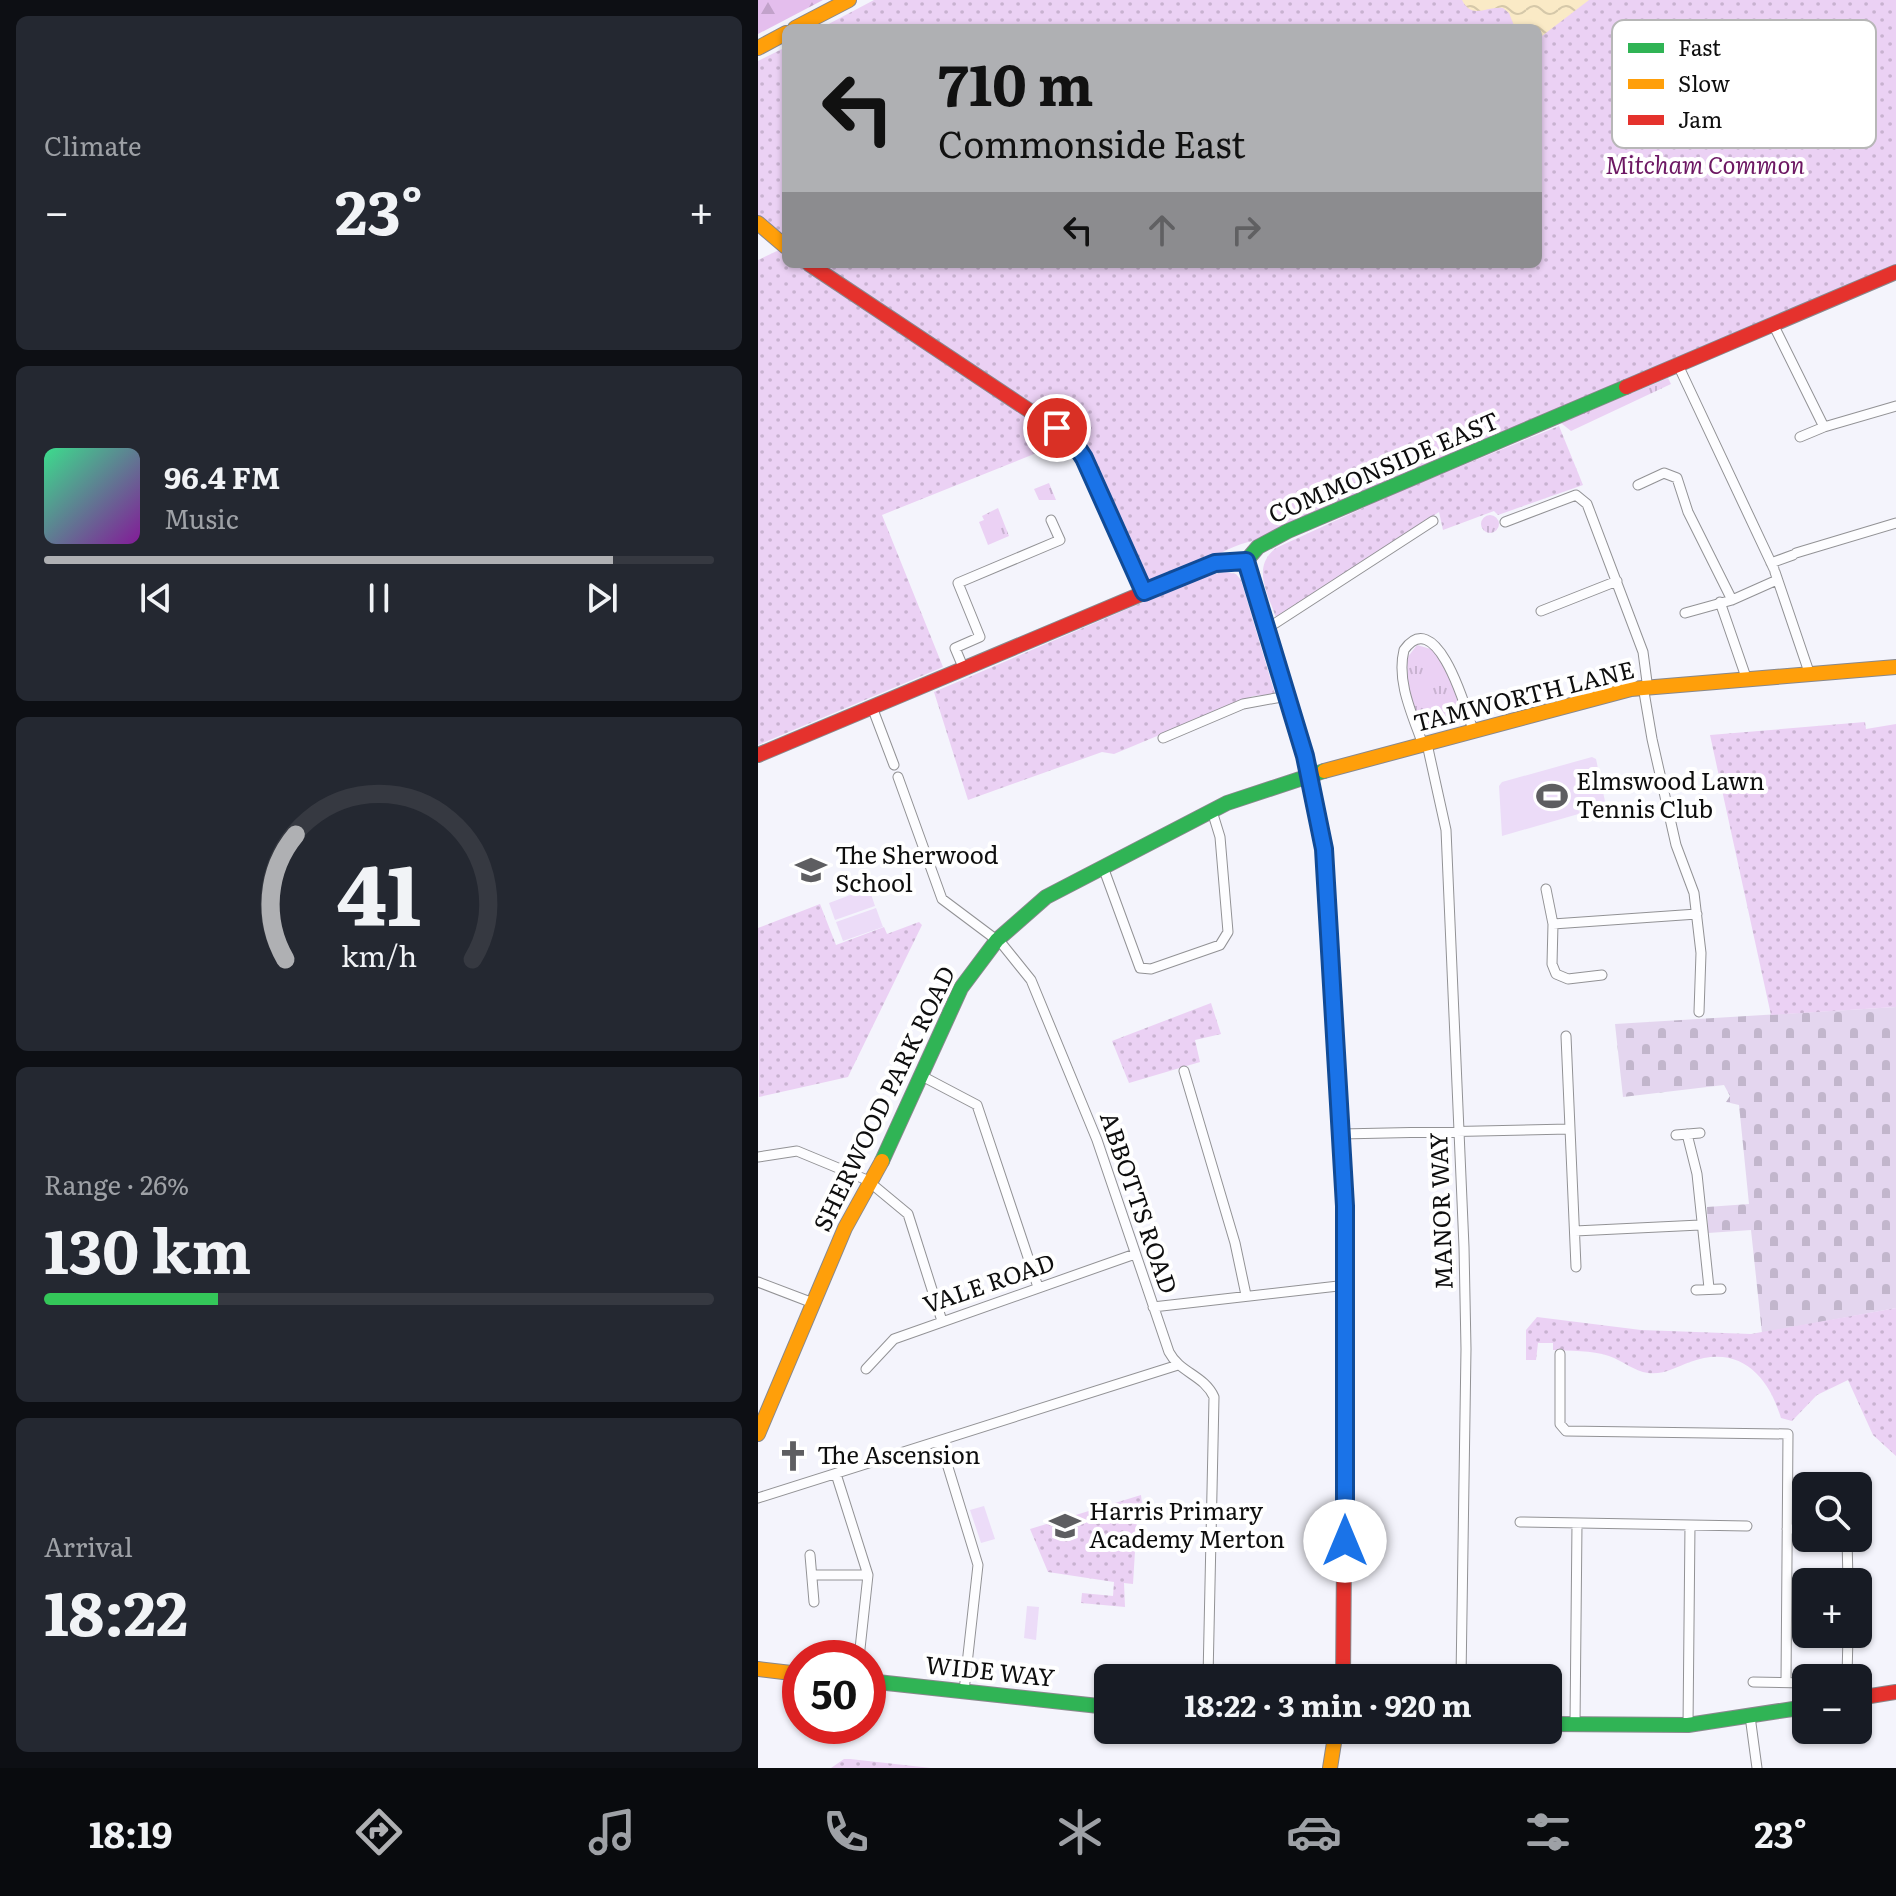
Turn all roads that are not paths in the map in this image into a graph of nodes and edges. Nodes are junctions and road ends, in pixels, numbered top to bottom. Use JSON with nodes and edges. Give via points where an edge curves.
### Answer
{"nodes":[{"id":1,"x":849,"y":0,"type":"edge"},
{"id":2,"x":803,"y":24,"type":"edge"},
{"id":3,"x":782,"y":35,"type":"edge"},
{"id":4,"x":758,"y":48,"type":"edge"},
{"id":5,"x":758,"y":223,"type":"edge"},
{"id":6,"x":782,"y":244,"type":"edge"},
{"id":7,"x":815,"y":268,"type":"edge"},
{"id":8,"x":1896,"y":272,"type":"edge"},
{"id":9,"x":1773,"y":324,"type":"junction"},
{"id":10,"x":1678,"y":365,"type":"junction"},
{"id":11,"x":1896,"y":406,"type":"edge"},
{"id":12,"x":1824,"y":427,"type":"junction"},
{"id":13,"x":1800,"y":437,"type":"dead end"},
{"id":14,"x":1638,"y":485,"type":"dead end"},
{"id":15,"x":1051,"y":520,"type":"dead end"},
{"id":16,"x":1433,"y":521,"type":"dead end"},
{"id":17,"x":1505,"y":522,"type":"dead end"},
{"id":18,"x":1896,"y":523,"type":"edge"},
{"id":19,"x":1246,"y":561,"type":"junction"},
{"id":20,"x":1774,"y":571,"type":"junction"},
{"id":21,"x":1617,"y":581,"type":"junction"},
{"id":22,"x":1144,"y":592,"type":"junction"},
{"id":23,"x":1732,"y":600,"type":"junction"},
{"id":24,"x":1720,"y":602,"type":"junction"},
{"id":25,"x":1541,"y":611,"type":"dead end"},
{"id":26,"x":1685,"y":613,"type":"dead end"},
{"id":27,"x":1268,"y":628,"type":"junction"},
{"id":28,"x":963,"y":667,"type":"junction"},
{"id":29,"x":1896,"y":667,"type":"edge"},
{"id":30,"x":1810,"y":675,"type":"junction"},
{"id":31,"x":1747,"y":680,"type":"junction"},
{"id":32,"x":1645,"y":688,"type":"junction"},
{"id":33,"x":1287,"y":696,"type":"junction"},
{"id":34,"x":872,"y":707,"type":"junction"},
{"id":35,"x":1473,"y":730,"type":"junction"},
{"id":36,"x":1163,"y":738,"type":"dead end"},
{"id":37,"x":1425,"y":745,"type":"junction"},
{"id":38,"x":758,"y":755,"type":"edge"},
{"id":39,"x":894,"y":765,"type":"dead end"},
{"id":40,"x":1310,"y":774,"type":"junction"},
{"id":41,"x":898,"y":777,"type":"dead end"},
{"id":42,"x":1212,"y":811,"type":"junction"},
{"id":43,"x":1103,"y":867,"type":"junction"},
{"id":44,"x":1546,"y":889,"type":"dead end"},
{"id":45,"x":1697,"y":914,"type":"junction"},
{"id":46,"x":1553,"y":924,"type":"junction"},
{"id":47,"x":997,"y":940,"type":"junction"},
{"id":48,"x":1602,"y":975,"type":"dead end"},
{"id":49,"x":1699,"y":1012,"type":"dead end"},
{"id":50,"x":1566,"y":1036,"type":"dead end"},
{"id":51,"x":1184,"y":1071,"type":"dead end"},
{"id":52,"x":920,"y":1075,"type":"junction"},
{"id":53,"x":1569,"y":1129,"type":"junction"},
{"id":54,"x":1458,"y":1132,"type":"junction"},
{"id":55,"x":1700,"y":1133,"type":"dead end"},
{"id":56,"x":1341,"y":1134,"type":"junction"},
{"id":57,"x":1687,"y":1134,"type":"junction"},
{"id":58,"x":1676,"y":1135,"type":"dead end"},
{"id":59,"x":758,"y":1157,"type":"edge"},
{"id":60,"x":871,"y":1184,"type":"junction"},
{"id":61,"x":1700,"y":1225,"type":"junction"},
{"id":62,"x":1575,"y":1231,"type":"junction"},
{"id":63,"x":1135,"y":1254,"type":"junction"},
{"id":64,"x":1576,"y":1267,"type":"dead end"},
{"id":65,"x":758,"y":1282,"type":"edge"},
{"id":66,"x":1347,"y":1285,"type":"junction"},
{"id":67,"x":1038,"y":1287,"type":"junction"},
{"id":68,"x":1709,"y":1288,"type":"junction"},
{"id":69,"x":1721,"y":1289,"type":"dead end"},
{"id":70,"x":1696,"y":1290,"type":"dead end"},
{"id":71,"x":1246,"y":1295,"type":"junction"},
{"id":72,"x":813,"y":1303,"type":"junction"},
{"id":73,"x":1153,"y":1307,"type":"junction"},
{"id":74,"x":942,"y":1321,"type":"junction"},
{"id":75,"x":1560,"y":1354,"type":"dead end"},
{"id":76,"x":1178,"y":1365,"type":"junction"},
{"id":77,"x":866,"y":1369,"type":"dead end"},
{"id":78,"x":759,"y":1427,"type":"edge"},
{"id":79,"x":940,"y":1441,"type":"junction"},
{"id":80,"x":836,"y":1474,"type":"junction"},
{"id":81,"x":758,"y":1498,"type":"edge"},
{"id":82,"x":1520,"y":1522,"type":"dead end"},
{"id":83,"x":1577,"y":1524,"type":"junction"},
{"id":84,"x":1690,"y":1525,"type":"junction"},
{"id":85,"x":1747,"y":1526,"type":"dead end"},
{"id":86,"x":1787,"y":1529,"type":"junction"},
{"id":87,"x":1792,"y":1529,"type":"edge"},
{"id":88,"x":810,"y":1555,"type":"dead end"},
{"id":89,"x":814,"y":1575,"type":"junction"},
{"id":90,"x":868,"y":1575,"type":"junction"},
{"id":91,"x":814,"y":1602,"type":"dead end"},
{"id":92,"x":861,"y":1640,"type":"edge"},
{"id":93,"x":1208,"y":1664,"type":"edge"},
{"id":94,"x":1343,"y":1664,"type":"edge"},
{"id":95,"x":1461,"y":1664,"type":"edge"},
{"id":96,"x":758,"y":1669,"type":"edge"},
{"id":97,"x":782,"y":1672,"type":"edge"},
{"id":98,"x":1753,"y":1682,"type":"dead end"},
{"id":99,"x":1786,"y":1682,"type":"junction"},
{"id":100,"x":1792,"y":1682,"type":"edge"},
{"id":101,"x":886,"y":1683,"type":"edge"},
{"id":102,"x":964,"y":1691,"type":"junction"},
{"id":103,"x":1896,"y":1692,"type":"edge"},
{"id":104,"x":1872,"y":1696,"type":"edge"},
{"id":105,"x":1094,"y":1705,"type":"edge"},
{"id":106,"x":1792,"y":1709,"type":"edge"},
{"id":107,"x":1750,"y":1716,"type":"junction"},
{"id":108,"x":1562,"y":1724,"type":"edge"},
{"id":109,"x":1575,"y":1724,"type":"junction"},
{"id":110,"x":1688,"y":1725,"type":"junction"},
{"id":111,"x":1334,"y":1744,"type":"edge"},
{"id":112,"x":1330,"y":1768,"type":"edge"},
{"id":113,"x":1757,"y":1768,"type":"edge"}],
"edges":[{"from":1,"to":2,"type":"street"},
{"from":3,"to":4,"type":"street"},
{"from":5,"to":6,"type":"street"},
{"from":7,"to":22,"type":"street","via":[[1069,437],[1088,467]]},
{"from":8,"to":9,"type":"street","name":"COMMONSIDE EAST"},
{"from":9,"to":10,"type":"street","name":"COMMONSIDE EAST"},
{"from":9,"to":12,"type":"street"},
{"from":10,"to":19,"type":"street","name":"COMMONSIDE EAST","via":[[1288,531],[1258,547]]},
{"from":10,"to":20,"type":"street"},
{"from":11,"to":12,"type":"street"},
{"from":12,"to":13,"type":"street"},
{"from":14,"to":23,"type":"street","via":[[1664,473],[1677,478]]},
{"from":15,"to":28,"type":"street","via":[[1060,540],[958,583],[980,637],[955,648]]},
{"from":16,"to":27,"type":"street"},
{"from":17,"to":21,"type":"street","via":[[1582,497]]},
{"from":18,"to":20,"type":"street","via":[[1795,554]]},
{"from":19,"to":22,"type":"street","via":[[1215,563]]},
{"from":19,"to":27,"type":"street"},
{"from":20,"to":23,"type":"street"},
{"from":20,"to":30,"type":"street"},
{"from":21,"to":25,"type":"street"},
{"from":21,"to":32,"type":"street","via":[[1642,649]]},
{"from":22,"to":28,"type":"street"},
{"from":23,"to":24,"type":"street"},
{"from":24,"to":26,"type":"street"},
{"from":24,"to":31,"type":"street"},
{"from":27,"to":33,"type":"street"},
{"from":28,"to":34,"type":"street"},
{"from":29,"to":30,"type":"street","name":"TAMWORTH LANE"},
{"from":30,"to":31,"type":"street","name":"TAMWORTH LANE"},
{"from":31,"to":32,"type":"street","name":"TAMWORTH LANE"},
{"from":32,"to":35,"type":"street","name":"TAMWORTH LANE"},
{"from":32,"to":45,"type":"street","via":[[1673,834],[1691,879]]},
{"from":33,"to":36,"type":"street","via":[[1243,704]]},
{"from":33,"to":40,"type":"street"},
{"from":34,"to":38,"type":"street"},
{"from":34,"to":39,"type":"street"},
{"from":35,"to":37,"type":"street","name":"TAMWORTH LANE"},
{"from":35,"to":37,"type":"street","name":"MANOR WAY","via":[[1453,672],[1434,645],[1417,641],[1404,650],[1402,663],[1406,694]]},
{"from":37,"to":40,"type":"street","name":"TAMWORTH LANE"},
{"from":37,"to":54,"type":"street","name":"MANOR WAY","via":[[1446,830]]},
{"from":40,"to":42,"type":"street","name":"SHERWOOD PARK ROAD"},
{"from":40,"to":56,"type":"street","via":[[1324,849]]},
{"from":41,"to":47,"type":"street","name":"ABBOTTS ROAD","via":[[942,899]]},
{"from":42,"to":43,"type":"street","name":"SHERWOOD PARK ROAD"},
{"from":42,"to":43,"type":"street","via":[[1220,837],[1228,932],[1220,945],[1151,969],[1140,968]]},
{"from":43,"to":47,"type":"street","name":"SHERWOOD PARK ROAD","via":[[1046,897]]},
{"from":44,"to":46,"type":"street"},
{"from":45,"to":46,"type":"street"},
{"from":45,"to":49,"type":"street"},
{"from":46,"to":48,"type":"street","via":[[1556,974],[1568,979]]},
{"from":47,"to":52,"type":"street","name":"SHERWOOD PARK ROAD","via":[[961,988]]},
{"from":47,"to":63,"type":"street","name":"ABBOTTS ROAD","via":[[1034,988],[1097,1140]]},
{"from":50,"to":53,"type":"street"},
{"from":51,"to":71,"type":"street"},
{"from":52,"to":60,"type":"street","name":"SHERWOOD PARK ROAD"},
{"from":52,"to":67,"type":"street","via":[[977,1105]]},
{"from":53,"to":54,"type":"street"},
{"from":53,"to":62,"type":"street"},
{"from":54,"to":56,"type":"street"},
{"from":54,"to":95,"type":"street","name":"MANOR WAY","via":[[1466,1337]]},
{"from":55,"to":57,"type":"street"},
{"from":56,"to":66,"type":"street"},
{"from":57,"to":58,"type":"street"},
{"from":57,"to":61,"type":"street","via":[[1697,1174]]},
{"from":59,"to":60,"type":"street","via":[[797,1151]]},
{"from":60,"to":72,"type":"street","name":"SHERWOOD PARK ROAD","via":[[845,1228]]},
{"from":60,"to":74,"type":"street","via":[[911,1219]]},
{"from":61,"to":62,"type":"street"},
{"from":61,"to":68,"type":"street"},
{"from":62,"to":64,"type":"street"},
{"from":63,"to":67,"type":"street","name":"VALE ROAD"},
{"from":63,"to":73,"type":"street","name":"ABBOTTS ROAD"},
{"from":65,"to":72,"type":"street"},
{"from":66,"to":71,"type":"street"},
{"from":66,"to":94,"type":"street"},
{"from":67,"to":74,"type":"street","name":"VALE ROAD"},
{"from":68,"to":69,"type":"street"},
{"from":68,"to":70,"type":"street"},
{"from":71,"to":73,"type":"street"},
{"from":72,"to":78,"type":"street","name":"SHERWOOD PARK ROAD"},
{"from":73,"to":76,"type":"street","name":"ABBOTTS ROAD"},
{"from":74,"to":77,"type":"street","name":"VALE ROAD","via":[[894,1339]]},
{"from":75,"to":86,"type":"street","via":[[1560,1424],[1570,1432],[1784,1431],[1790,1436]]},
{"from":76,"to":79,"type":"street"},
{"from":76,"to":93,"type":"street","name":"ABBOTTS ROAD","via":[[1205,1382],[1215,1406]]},
{"from":79,"to":80,"type":"street"},
{"from":79,"to":102,"type":"street","via":[[977,1562]]},
{"from":80,"to":81,"type":"street"},
{"from":80,"to":90,"type":"street"},
{"from":82,"to":83,"type":"street"},
{"from":83,"to":84,"type":"street"},
{"from":83,"to":109,"type":"street"},
{"from":84,"to":85,"type":"street"},
{"from":84,"to":110,"type":"street"},
{"from":86,"to":87,"type":"street"},
{"from":86,"to":99,"type":"street"},
{"from":88,"to":89,"type":"street"},
{"from":89,"to":90,"type":"street"},
{"from":89,"to":91,"type":"street"},
{"from":90,"to":92,"type":"street"},
{"from":96,"to":97,"type":"street"},
{"from":98,"to":99,"type":"street"},
{"from":99,"to":100,"type":"street"},
{"from":101,"to":102,"type":"street","name":"WIDE WAY"},
{"from":102,"to":105,"type":"street","name":"WIDE WAY"},
{"from":103,"to":104,"type":"street"},
{"from":106,"to":107,"type":"street"},
{"from":107,"to":110,"type":"street"},
{"from":107,"to":113,"type":"street"},
{"from":108,"to":109,"type":"street"},
{"from":109,"to":110,"type":"street"},
{"from":111,"to":112,"type":"street"}]}
